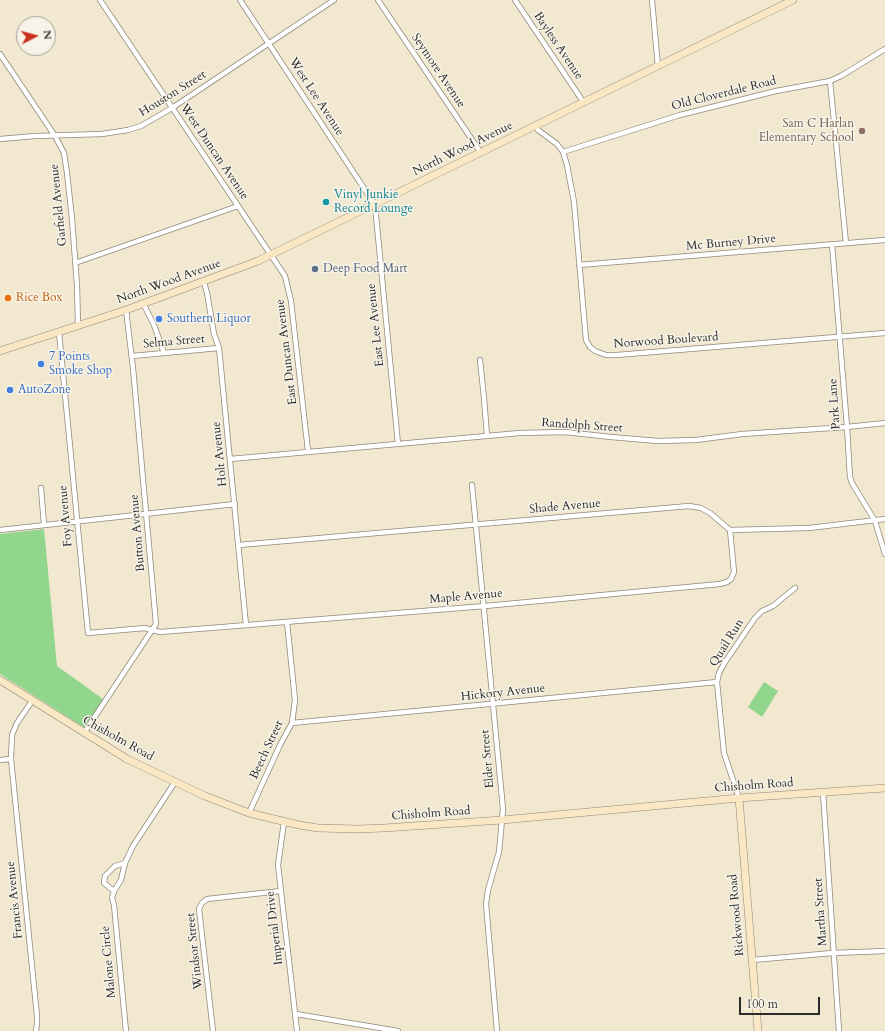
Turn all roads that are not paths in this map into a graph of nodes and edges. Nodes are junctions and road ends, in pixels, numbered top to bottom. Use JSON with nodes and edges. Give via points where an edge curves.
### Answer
{"nodes":[{"id":1,"x":100,"y":0,"type":"edge"},
{"id":2,"x":240,"y":0,"type":"edge"},
{"id":3,"x":334,"y":0,"type":"edge"},
{"id":4,"x":378,"y":0,"type":"edge"},
{"id":5,"x":515,"y":0,"type":"edge"},
{"id":6,"x":652,"y":0,"type":"edge"},
{"id":7,"x":793,"y":0,"type":"edge"},
{"id":8,"x":269,"y":44,"type":"junction"},
{"id":9,"x":885,"y":49,"type":"edge"},
{"id":10,"x":0,"y":54,"type":"edge"},
{"id":11,"x":658,"y":67,"type":"junction"},
{"id":12,"x":830,"y":82,"type":"junction"},
{"id":13,"x":584,"y":103,"type":"junction"},
{"id":14,"x":172,"y":108,"type":"junction"},
{"id":15,"x":536,"y":126,"type":"junction"},
{"id":16,"x":55,"y":136,"type":"junction"},
{"id":17,"x":0,"y":139,"type":"edge"},
{"id":18,"x":563,"y":152,"type":"junction"},
{"id":19,"x":481,"y":153,"type":"junction"},
{"id":20,"x":375,"y":205,"type":"junction"},
{"id":21,"x":238,"y":206,"type":"junction"},
{"id":22,"x":885,"y":240,"type":"edge"},
{"id":23,"x":846,"y":243,"type":"junction"},
{"id":24,"x":832,"y":244,"type":"junction"},
{"id":25,"x":272,"y":254,"type":"junction"},
{"id":26,"x":75,"y":262,"type":"junction"},
{"id":27,"x":579,"y":265,"type":"junction"},
{"id":28,"x":204,"y":282,"type":"junction"},
{"id":29,"x":143,"y":304,"type":"junction"},
{"id":30,"x":126,"y":310,"type":"junction"},
{"id":31,"x":78,"y":326,"type":"junction"},
{"id":32,"x":59,"y":332,"type":"junction"},
{"id":33,"x":885,"y":333,"type":"edge"},
{"id":34,"x":839,"y":337,"type":"junction"},
{"id":35,"x":219,"y":348,"type":"junction"},
{"id":36,"x":0,"y":352,"type":"edge"},
{"id":37,"x":164,"y":353,"type":"junction"},
{"id":38,"x":132,"y":356,"type":"junction"},
{"id":39,"x":480,"y":360,"type":"dead end"},
{"id":40,"x":885,"y":423,"type":"edge"},
{"id":41,"x":847,"y":427,"type":"junction"},
{"id":42,"x":487,"y":436,"type":"junction"},
{"id":43,"x":398,"y":444,"type":"junction"},
{"id":44,"x":308,"y":451,"type":"junction"},
{"id":45,"x":230,"y":459,"type":"junction"},
{"id":46,"x":472,"y":485,"type":"dead end"},
{"id":47,"x":41,"y":488,"type":"dead end"},
{"id":48,"x":235,"y":504,"type":"junction"},
{"id":49,"x":147,"y":515,"type":"junction"},
{"id":50,"x":885,"y":519,"type":"edge"},
{"id":51,"x":875,"y":521,"type":"junction"},
{"id":52,"x":77,"y":522,"type":"junction"},
{"id":53,"x":476,"y":524,"type":"junction"},
{"id":54,"x":44,"y":526,"type":"junction"},
{"id":55,"x":0,"y":530,"type":"edge"},
{"id":56,"x":730,"y":530,"type":"junction"},
{"id":57,"x":239,"y":545,"type":"junction"},
{"id":58,"x":885,"y":554,"type":"edge"},
{"id":59,"x":795,"y":588,"type":"dead end"},
{"id":60,"x":485,"y":606,"type":"junction"},
{"id":61,"x":288,"y":622,"type":"junction"},
{"id":62,"x":246,"y":625,"type":"junction"},
{"id":63,"x":153,"y":630,"type":"junction"},
{"id":64,"x":0,"y":680,"type":"edge"},
{"id":65,"x":716,"y":682,"type":"junction"},
{"id":66,"x":32,"y":701,"type":"junction"},
{"id":67,"x":494,"y":704,"type":"junction"},
{"id":68,"x":292,"y":723,"type":"junction"},
{"id":69,"x":84,"y":733,"type":"junction"},
{"id":70,"x":11,"y":759,"type":"junction"},
{"id":71,"x":0,"y":760,"type":"edge"},
{"id":72,"x":175,"y":782,"type":"junction"},
{"id":73,"x":885,"y":788,"type":"edge"},
{"id":74,"x":823,"y":792,"type":"junction"},
{"id":75,"x":739,"y":798,"type":"junction"},
{"id":76,"x":249,"y":813,"type":"junction"},
{"id":77,"x":502,"y":820,"type":"junction"},
{"id":78,"x":284,"y":822,"type":"junction"},
{"id":79,"x":125,"y":863,"type":"junction"},
{"id":80,"x":114,"y":891,"type":"junction"},
{"id":81,"x":281,"y":891,"type":"junction"},
{"id":82,"x":885,"y":951,"type":"edge"},
{"id":83,"x":833,"y":953,"type":"junction"},
{"id":84,"x":752,"y":960,"type":"junction"},
{"id":85,"x":296,"y":1014,"type":"junction"},
{"id":86,"x":36,"y":1031,"type":"edge"},
{"id":87,"x":126,"y":1031,"type":"edge"},
{"id":88,"x":213,"y":1031,"type":"edge"},
{"id":89,"x":297,"y":1031,"type":"edge"},
{"id":90,"x":398,"y":1031,"type":"edge"},
{"id":91,"x":497,"y":1031,"type":"edge"},
{"id":92,"x":758,"y":1031,"type":"edge"},
{"id":93,"x":839,"y":1031,"type":"edge"}],
"edges":[{"from":1,"to":14,"type":"street","name":"West Duncan Avenue"},
{"from":2,"to":8,"type":"street","name":"West Lee Avenue"},
{"from":3,"to":8,"type":"street","name":"Houston Street"},
{"from":4,"to":19,"type":"street","name":"Seymore Avenue"},
{"from":5,"to":13,"type":"street","name":"Bayless Avenue"},
{"from":6,"to":11,"type":"street"},
{"from":7,"to":11,"type":"main road","name":"North Wood Avenue"},
{"from":8,"to":14,"type":"street","name":"Houston Street"},
{"from":8,"to":20,"type":"street","name":"West Lee Avenue"},
{"from":9,"to":12,"type":"street","name":"Old Cloverdale Road"},
{"from":10,"to":16,"type":"street","name":"Garfield Avenue"},
{"from":11,"to":13,"type":"main road","name":"North Wood Avenue"},
{"from":12,"to":18,"type":"street","name":"Old Cloverdale Road","via":[[776,91],[680,115]]},
{"from":12,"to":23,"type":"street"},
{"from":13,"to":15,"type":"main road","name":"North Wood Avenue"},
{"from":14,"to":16,"type":"street","name":"Houston Street","via":[[147,124],[128,130]]},
{"from":14,"to":21,"type":"street","name":"West Duncan Avenue"},
{"from":15,"to":18,"type":"street"},
{"from":15,"to":19,"type":"main road","name":"North Wood Avenue"},
{"from":16,"to":17,"type":"street","name":"Houston Street"},
{"from":16,"to":26,"type":"street","name":"Garfield Avenue","via":[[62,147],[66,166]]},
{"from":18,"to":27,"type":"street","name":"Norwood Boulevard","via":[[574,202]]},
{"from":19,"to":20,"type":"main road","name":"North Wood Avenue"},
{"from":20,"to":25,"type":"main road","name":"North Wood Avenue"},
{"from":20,"to":43,"type":"street","name":"East Lee Avenue"},
{"from":21,"to":25,"type":"street","name":"West Duncan Avenue"},
{"from":21,"to":26,"type":"street"},
{"from":22,"to":23,"type":"street","name":"Mc Burney Drive"},
{"from":23,"to":24,"type":"street","name":"Mc Burney Drive"},
{"from":24,"to":27,"type":"street","name":"Mc Burney Drive"},
{"from":24,"to":34,"type":"street","name":"Park Lane"},
{"from":25,"to":28,"type":"main road","name":"North Wood Avenue"},
{"from":25,"to":44,"type":"street","name":"East Duncan Avenue","via":[[289,288]]},
{"from":26,"to":31,"type":"street","name":"Garfield Avenue"},
{"from":27,"to":34,"type":"street","name":"Norwood Boulevard","via":[[586,340],[590,347],[600,354],[617,355]]},
{"from":28,"to":29,"type":"main road","name":"North Wood Avenue"},
{"from":28,"to":35,"type":"street","name":"Holt Avenue"},
{"from":29,"to":30,"type":"main road","name":"North Wood Avenue"},
{"from":29,"to":37,"type":"street"},
{"from":30,"to":31,"type":"main road","name":"North Wood Avenue"},
{"from":30,"to":38,"type":"street","name":"Button Avenue"},
{"from":31,"to":32,"type":"main road","name":"North Wood Avenue"},
{"from":32,"to":36,"type":"main road","name":"North Wood Avenue"},
{"from":32,"to":52,"type":"street","name":"Foy Avenue"},
{"from":33,"to":34,"type":"street","name":"Norwood Boulevard"},
{"from":34,"to":41,"type":"street","name":"Park Lane"},
{"from":35,"to":37,"type":"street","name":"Selma Street"},
{"from":35,"to":45,"type":"street","name":"Holt Avenue"},
{"from":37,"to":38,"type":"street","name":"Selma Street"},
{"from":38,"to":49,"type":"street","name":"Button Avenue"},
{"from":39,"to":42,"type":"street"},
{"from":40,"to":41,"type":"street","name":"Randolph Street"},
{"from":41,"to":42,"type":"street","name":"Randolph Street","via":[[658,441],[565,432]]},
{"from":41,"to":51,"type":"street","name":"Park Lane","via":[[850,477]]},
{"from":42,"to":43,"type":"street","name":"Randolph Street"},
{"from":43,"to":44,"type":"street","name":"Randolph Street"},
{"from":44,"to":45,"type":"street","name":"Randolph Street"},
{"from":45,"to":48,"type":"street","name":"Holt Avenue"},
{"from":46,"to":53,"type":"street","name":"Elder Street"},
{"from":47,"to":54,"type":"street"},
{"from":48,"to":49,"type":"street"},
{"from":48,"to":57,"type":"street","name":"Holt Avenue"},
{"from":49,"to":52,"type":"street"},
{"from":49,"to":63,"type":"street","name":"Button Avenue","via":[[156,624]]},
{"from":50,"to":51,"type":"street"},
{"from":51,"to":56,"type":"street","via":[[809,528]]},
{"from":51,"to":58,"type":"street","name":"Park Lane"},
{"from":52,"to":54,"type":"street"},
{"from":52,"to":63,"type":"street","name":"Foy Avenue","via":[[88,633],[146,628]]},
{"from":53,"to":56,"type":"street","name":"Shade Avenue","via":[[689,506],[710,513]]},
{"from":53,"to":57,"type":"street","name":"Shade Avenue"},
{"from":53,"to":60,"type":"street","name":"Elder Street"},
{"from":54,"to":55,"type":"street"},
{"from":56,"to":60,"type":"street","name":"Maple Avenue","via":[[734,572],[727,582]]},
{"from":57,"to":62,"type":"street","name":"Holt Avenue"},
{"from":59,"to":65,"type":"street","name":"Quail Run","via":[[755,618],[725,662]]},
{"from":60,"to":61,"type":"street","name":"Maple Avenue"},
{"from":60,"to":67,"type":"street","name":"Elder Street"},
{"from":61,"to":62,"type":"street","name":"Maple Avenue"},
{"from":61,"to":68,"type":"street","name":"Beech Street","via":[[295,700]]},
{"from":62,"to":63,"type":"street","name":"Maple Avenue","via":[[160,632]]},
{"from":63,"to":69,"type":"street","name":"Button Avenue"},
{"from":64,"to":66,"type":"main road","name":"Chisholm Road"},
{"from":65,"to":67,"type":"street","name":"Hickory Avenue"},
{"from":65,"to":75,"type":"street","name":"Quail Run","via":[[724,753]]},
{"from":66,"to":69,"type":"main road","name":"Chisholm Road"},
{"from":66,"to":70,"type":"street","name":"Francis Avenue","via":[[12,735]]},
{"from":67,"to":68,"type":"street","name":"Hickory Avenue"},
{"from":67,"to":77,"type":"street","name":"Elder Street"},
{"from":68,"to":76,"type":"street","name":"Beech Street"},
{"from":69,"to":72,"type":"main road","name":"Chisholm Road","via":[[127,759]]},
{"from":70,"to":71,"type":"street"},
{"from":70,"to":86,"type":"street","name":"Francis Avenue","via":[[37,1016]]},
{"from":72,"to":76,"type":"main road","name":"Chisholm Road"},
{"from":72,"to":79,"type":"street","name":"Malone Circle","via":[[133,846]]},
{"from":73,"to":74,"type":"main road","name":"Chisholm Road"},
{"from":74,"to":75,"type":"main road","name":"Chisholm Road"},
{"from":74,"to":83,"type":"street","name":"Martha Street"},
{"from":75,"to":77,"type":"main road","name":"Chisholm Road"},
{"from":75,"to":84,"type":"main road","name":"Rickwood Road"},
{"from":76,"to":78,"type":"main road","name":"Chisholm Road"},
{"from":77,"to":78,"type":"main road","name":"Chisholm Road","via":[[358,829],[318,828]]},
{"from":77,"to":91,"type":"street","name":"Elder Street","via":[[499,852],[486,904]]},
{"from":78,"to":81,"type":"street","name":"Imperial Drive","via":[[278,866]]},
{"from":79,"to":80,"type":"street","name":"Malone Circle","via":[[121,880]]},
{"from":79,"to":80,"type":"street","name":"Malone Circle","via":[[115,866],[105,876],[104,883]]},
{"from":80,"to":87,"type":"street","name":"Malone Circle","via":[[112,898]]},
{"from":81,"to":85,"type":"street","name":"Imperial Drive"},
{"from":81,"to":88,"type":"street","name":"Windsor Street","via":[[207,899],[199,908]]},
{"from":82,"to":83,"type":"street"},
{"from":83,"to":84,"type":"street"},
{"from":83,"to":93,"type":"street","name":"Martha Street"},
{"from":84,"to":92,"type":"main road","name":"Rickwood Road"},
{"from":85,"to":89,"type":"street","name":"Imperial Drive"},
{"from":85,"to":90,"type":"street"}]}
